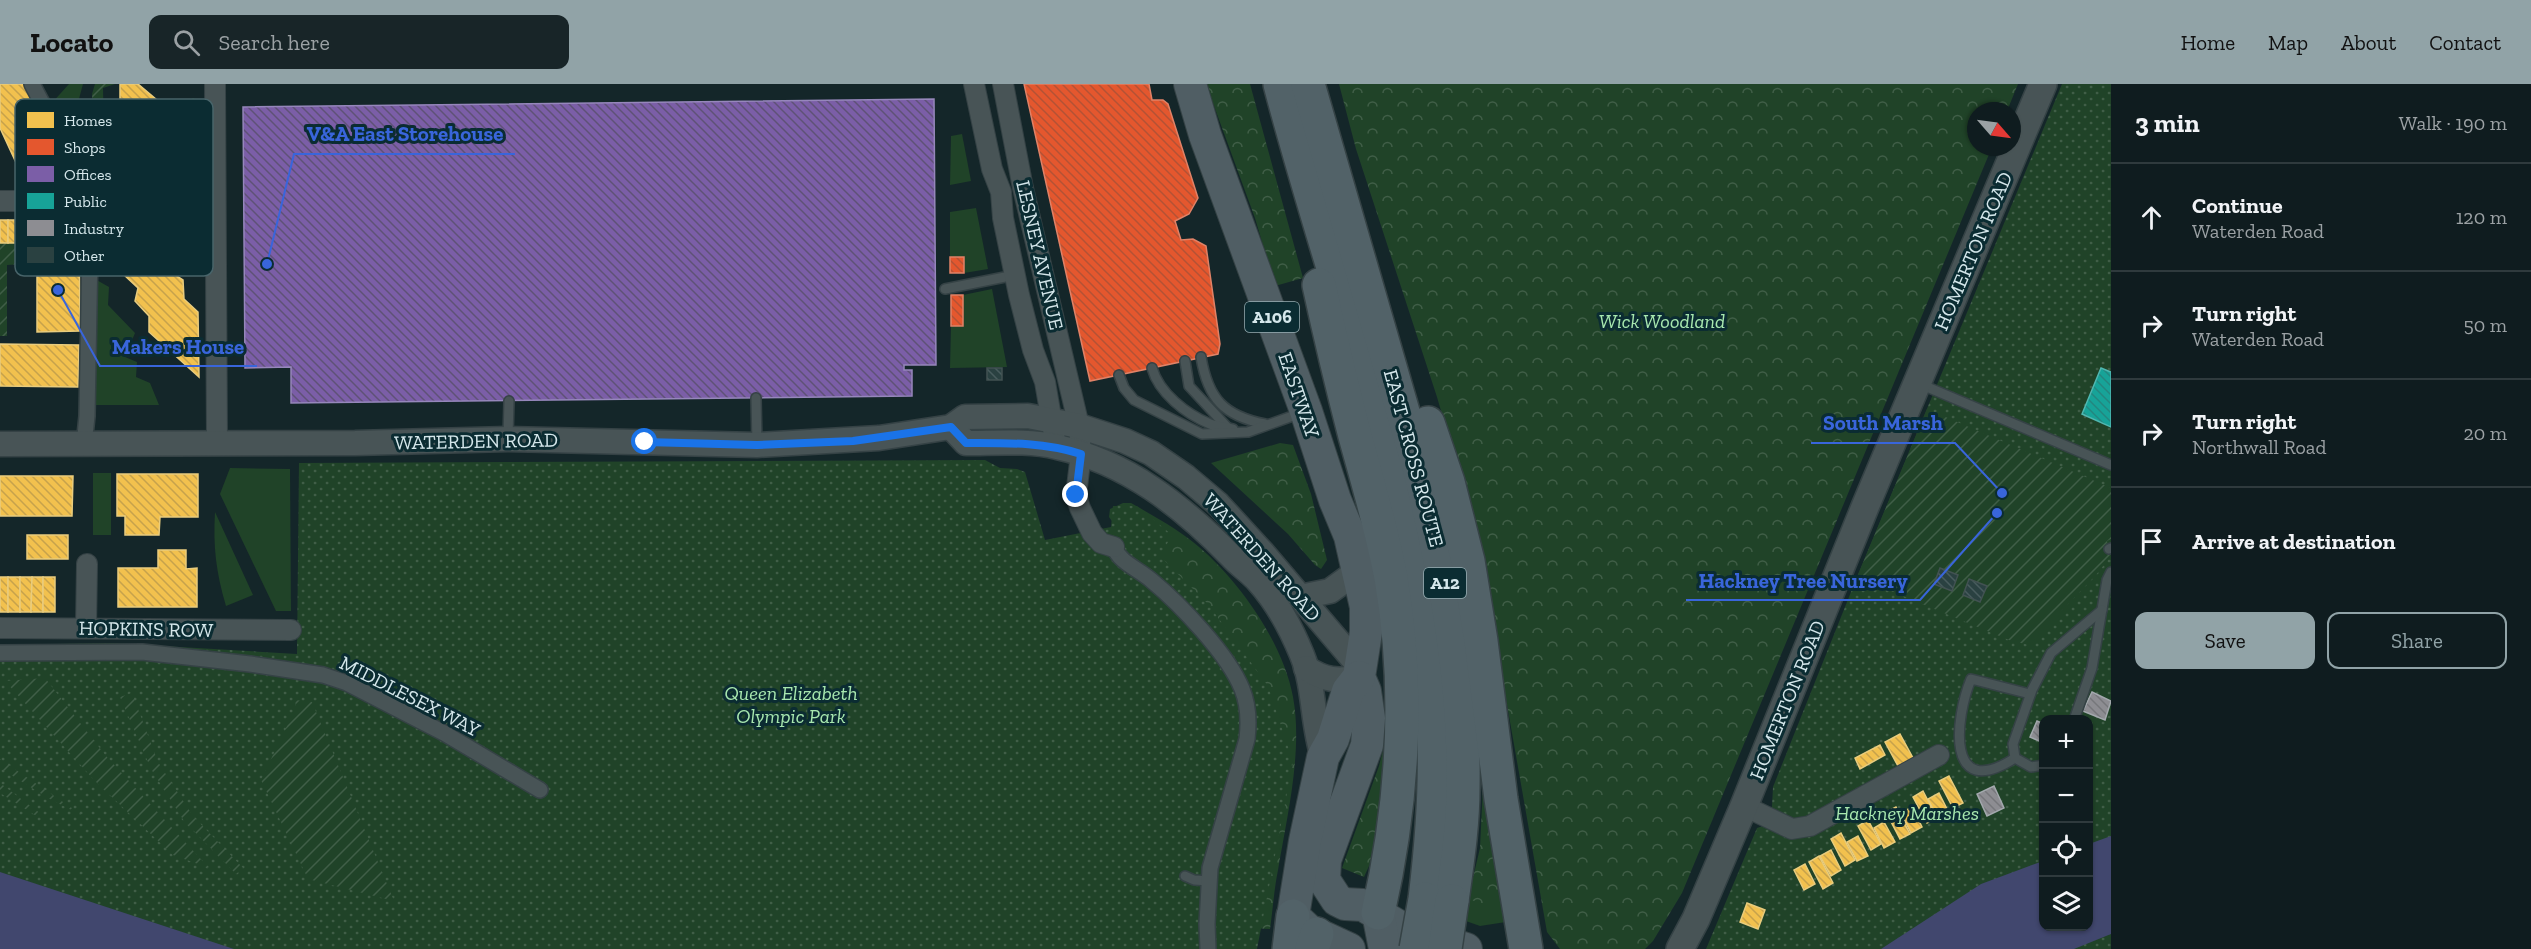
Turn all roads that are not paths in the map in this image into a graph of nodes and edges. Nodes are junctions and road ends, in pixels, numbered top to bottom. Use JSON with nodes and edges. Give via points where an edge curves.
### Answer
{"nodes":[{"id":1,"x":32,"y":84,"type":"edge"},
{"id":2,"x":215,"y":84,"type":"edge"},
{"id":3,"x":974,"y":84,"type":"edge"},
{"id":4,"x":1003,"y":84,"type":"edge"},
{"id":5,"x":1190,"y":84,"type":"edge"},
{"id":6,"x":1280,"y":84,"type":"edge"},
{"id":7,"x":1308,"y":84,"type":"edge"},
{"id":8,"x":2043,"y":84,"type":"edge"},
{"id":9,"x":40,"y":99,"type":"edge"},
{"id":10,"x":1294,"y":133,"type":"junction"},
{"id":11,"x":1363,"y":273,"type":"junction"},
{"id":12,"x":1015,"y":275,"type":"junction"},
{"id":13,"x":89,"y":276,"type":"edge"},
{"id":14,"x":945,"y":289,"type":"dead end"},
{"id":15,"x":1201,"y":357,"type":"dead end"},
{"id":16,"x":1185,"y":361,"type":"dead end"},
{"id":17,"x":1152,"y":368,"type":"dead end"},
{"id":18,"x":1119,"y":375,"type":"dead end"},
{"id":19,"x":1918,"y":384,"type":"junction"},
{"id":20,"x":756,"y":398,"type":"dead end"},
{"id":21,"x":509,"y":400,"type":"dead end"},
{"id":22,"x":1306,"y":411,"type":"junction"},
{"id":23,"x":1051,"y":420,"type":"junction"},
{"id":24,"x":1268,"y":425,"type":"junction"},
{"id":25,"x":1078,"y":426,"type":"junction"},
{"id":26,"x":951,"y":427,"type":"junction"},
{"id":27,"x":1227,"y":428,"type":"junction"},
{"id":28,"x":1248,"y":432,"type":"junction"},
{"id":29,"x":508,"y":438,"type":"junction"},
{"id":30,"x":0,"y":444,"type":"edge"},
{"id":31,"x":217,"y":444,"type":"junction"},
{"id":32,"x":84,"y":445,"type":"junction"},
{"id":33,"x":757,"y":445,"type":"junction"},
{"id":34,"x":1056,"y":446,"type":"junction"},
{"id":35,"x":1081,"y":454,"type":"junction"},
{"id":36,"x":2111,"y":465,"type":"edge"},
{"id":37,"x":1114,"y":547,"type":"joint"},
{"id":38,"x":87,"y":564,"type":"dead end"},
{"id":39,"x":1359,"y":570,"type":"junction"},
{"id":40,"x":2111,"y":572,"type":"edge"},
{"id":41,"x":1300,"y":597,"type":"junction"},
{"id":42,"x":2102,"y":610,"type":"junction"},
{"id":43,"x":0,"y":628,"type":"edge"},
{"id":44,"x":86,"y":628,"type":"junction"},
{"id":45,"x":291,"y":630,"type":"dead end"},
{"id":46,"x":0,"y":653,"type":"edge"},
{"id":47,"x":1306,"y":668,"type":"junction"},
{"id":48,"x":1359,"y":671,"type":"junction"},
{"id":49,"x":2030,"y":694,"type":"junction"},
{"id":50,"x":2076,"y":715,"type":"edge"},
{"id":51,"x":1939,"y":755,"type":"dead end"},
{"id":52,"x":1323,"y":757,"type":"junction"},
{"id":53,"x":2015,"y":758,"type":"junction"},
{"id":54,"x":2039,"y":766,"type":"edge"},
{"id":55,"x":540,"y":790,"type":"dead end"},
{"id":56,"x":1744,"y":806,"type":"junction"},
{"id":57,"x":1185,"y":876,"type":"dead end"},
{"id":58,"x":1209,"y":881,"type":"junction"},
{"id":59,"x":1438,"y":900,"type":"junction"},
{"id":60,"x":1345,"y":904,"type":"junction"},
{"id":61,"x":1378,"y":913,"type":"junction"},
{"id":62,"x":1303,"y":937,"type":"edge"},
{"id":63,"x":1208,"y":949,"type":"edge"},
{"id":64,"x":1349,"y":949,"type":"edge"},
{"id":65,"x":1385,"y":949,"type":"edge"},
{"id":66,"x":1416,"y":949,"type":"edge"},
{"id":67,"x":1445,"y":949,"type":"edge"},
{"id":68,"x":1466,"y":949,"type":"edge"},
{"id":69,"x":1526,"y":949,"type":"edge"},
{"id":70,"x":1680,"y":949,"type":"edge"}],
"edges":[{"from":1,"to":9,"type":"street"},
{"from":2,"to":31,"type":"street"},
{"from":3,"to":12,"type":"street","name":"LESNEY AVENUE","via":[[1001,192]]},
{"from":4,"to":25,"type":"street","name":"LESNEY AVENUE"},
{"from":5,"to":22,"type":"main road","name":"EASTWAY","number":"A106"},
{"from":6,"to":10,"type":"highway","name":"EAST CROSS ROUTE","number":"A12"},
{"from":7,"to":11,"type":"highway","name":"EAST CROSS ROUTE","number":"A12"},
{"from":8,"to":19,"type":"main road","name":"HOMERTON ROAD"},
{"from":10,"to":59,"type":"highway","name":"EAST CROSS ROUTE","number":"A12","via":[[1376,407],[1417,591],[1433,724],[1431,836]]},
{"from":10,"to":61,"type":"highway","number":"A12","via":[[1300,202],[1341,382],[1383,540],[1395,609],[1402,723],[1399,790]]},
{"from":11,"to":59,"type":"highway","name":"EAST CROSS ROUTE","number":"A12","via":[[1435,531],[1454,644],[1462,717],[1461,832]]},
{"from":11,"to":69,"type":"highway","number":"A12","via":[[1409,369],[1461,532],[1478,621],[1501,799]]},
{"from":12,"to":14,"type":"lane"},
{"from":12,"to":23,"type":"street","name":"LESNEY AVENUE","via":[[1028,334],[1045,382]]},
{"from":13,"to":32,"type":"street"},
{"from":15,"to":24,"type":"lane","via":[[1216,398],[1243,420]]},
{"from":16,"to":27,"type":"lane","via":[[1189,386]]},
{"from":17,"to":27,"type":"lane","via":[[1166,394],[1210,424]]},
{"from":18,"to":28,"type":"lane","via":[[1134,400],[1202,434]]},
{"from":19,"to":36,"type":"lane"},
{"from":19,"to":56,"type":"main road","name":"HOMERTON ROAD"},
{"from":20,"to":33,"type":"lane"},
{"from":21,"to":29,"type":"lane"},
{"from":22,"to":24,"type":"lane"},
{"from":22,"to":39,"type":"main road","name":"EASTWAY","number":"A106"},
{"from":23,"to":25,"type":"street","name":"WATERDEN ROAD"},
{"from":23,"to":26,"type":"street","name":"WATERDEN ROAD","via":[[1028,416],[965,417]]},
{"from":23,"to":34,"type":"street","name":"LESNEY AVENUE"},
{"from":24,"to":28,"type":"lane"},
{"from":25,"to":35,"type":"street","name":"LESNEY AVENUE"},
{"from":25,"to":41,"type":"street","name":"WATERDEN ROAD","via":[[1138,447],[1186,477],[1218,504]]},
{"from":26,"to":33,"type":"street","name":"WATERDEN ROAD","via":[[853,441]]},
{"from":26,"to":34,"type":"street","name":"WATERDEN ROAD","via":[[966,443]]},
{"from":27,"to":28,"type":"lane"},
{"from":29,"to":31,"type":"street","name":"WATERDEN ROAD"},
{"from":29,"to":33,"type":"street","name":"WATERDEN ROAD"},
{"from":30,"to":32,"type":"street","name":"WATERDEN ROAD"},
{"from":31,"to":32,"type":"street","name":"WATERDEN ROAD"},
{"from":34,"to":35,"type":"street","name":"WATERDEN ROAD"},
{"from":35,"to":37,"type":"street","name":"LESNEY AVENUE","via":[[1076,495],[1085,522],[1100,542]]},
{"from":35,"to":47,"type":"street","name":"WATERDEN ROAD","via":[[1143,481],[1197,521],[1257,580],[1287,622]]},
{"from":37,"to":58,"type":"street","via":[[1119,558],[1166,593],[1197,627],[1235,674],[1246,700],[1247,739]]},
{"from":38,"to":44,"type":"street"},
{"from":39,"to":41,"type":"street","via":[[1330,591]]},
{"from":39,"to":48,"type":"main road","name":"EASTWAY","number":"A106","via":[[1367,619]]},
{"from":40,"to":42,"type":"lane"},
{"from":41,"to":48,"type":"street","name":"WATERDEN ROAD"},
{"from":42,"to":49,"type":"lane","via":[[2051,653]]},
{"from":42,"to":50,"type":"lane","via":[[2092,668]]},
{"from":43,"to":44,"type":"street","name":"HOPKINS ROW"},
{"from":44,"to":45,"type":"street","name":"HOPKINS ROW"},
{"from":46,"to":55,"type":"street","name":"MIDDLESEX WAY","via":[[142,652],[323,675],[347,683],[444,733]]},
{"from":47,"to":48,"type":"street","via":[[1333,680]]},
{"from":47,"to":52,"type":"street","name":"WATERDEN ROAD"},
{"from":48,"to":52,"type":"main road","name":"EASTWAY","number":"A106"},
{"from":48,"to":60,"type":"main road","name":"EASTWAY","number":"A106","via":[[1369,718],[1367,745],[1325,860],[1324,880],[1337,900]]},
{"from":49,"to":53,"type":"lane","via":[[2013,744]]},
{"from":49,"to":53,"type":"lane","via":[[1971,679],[1964,697],[1957,740],[1959,754],[1967,764],[1976,770],[1989,769]]},
{"from":51,"to":56,"type":"street","via":[[1802,829],[1785,827]]},
{"from":52,"to":62,"type":"main road","name":"EASTWAY","number":"A106","via":[[1305,841]]},
{"from":53,"to":54,"type":"lane","via":[[2031,767]]},
{"from":56,"to":70,"type":"main road","name":"HOMERTON ROAD"},
{"from":57,"to":58,"type":"lane"},
{"from":58,"to":63,"type":"street"},
{"from":59,"to":66,"type":"highway","name":"EAST CROSS ROUTE","number":"A12","bridge":true},
{"from":59,"to":67,"type":"highway","name":"EAST CROSS ROUTE","number":"A12","bridge":true},
{"from":60,"to":61,"type":"main road","via":[[1364,905]]},
{"from":60,"to":62,"type":"main road"},
{"from":61,"to":65,"type":"main road"},
{"from":61,"to":68,"type":"main road","via":[[1405,930]]},
{"from":62,"to":64,"type":"main road"}]}
